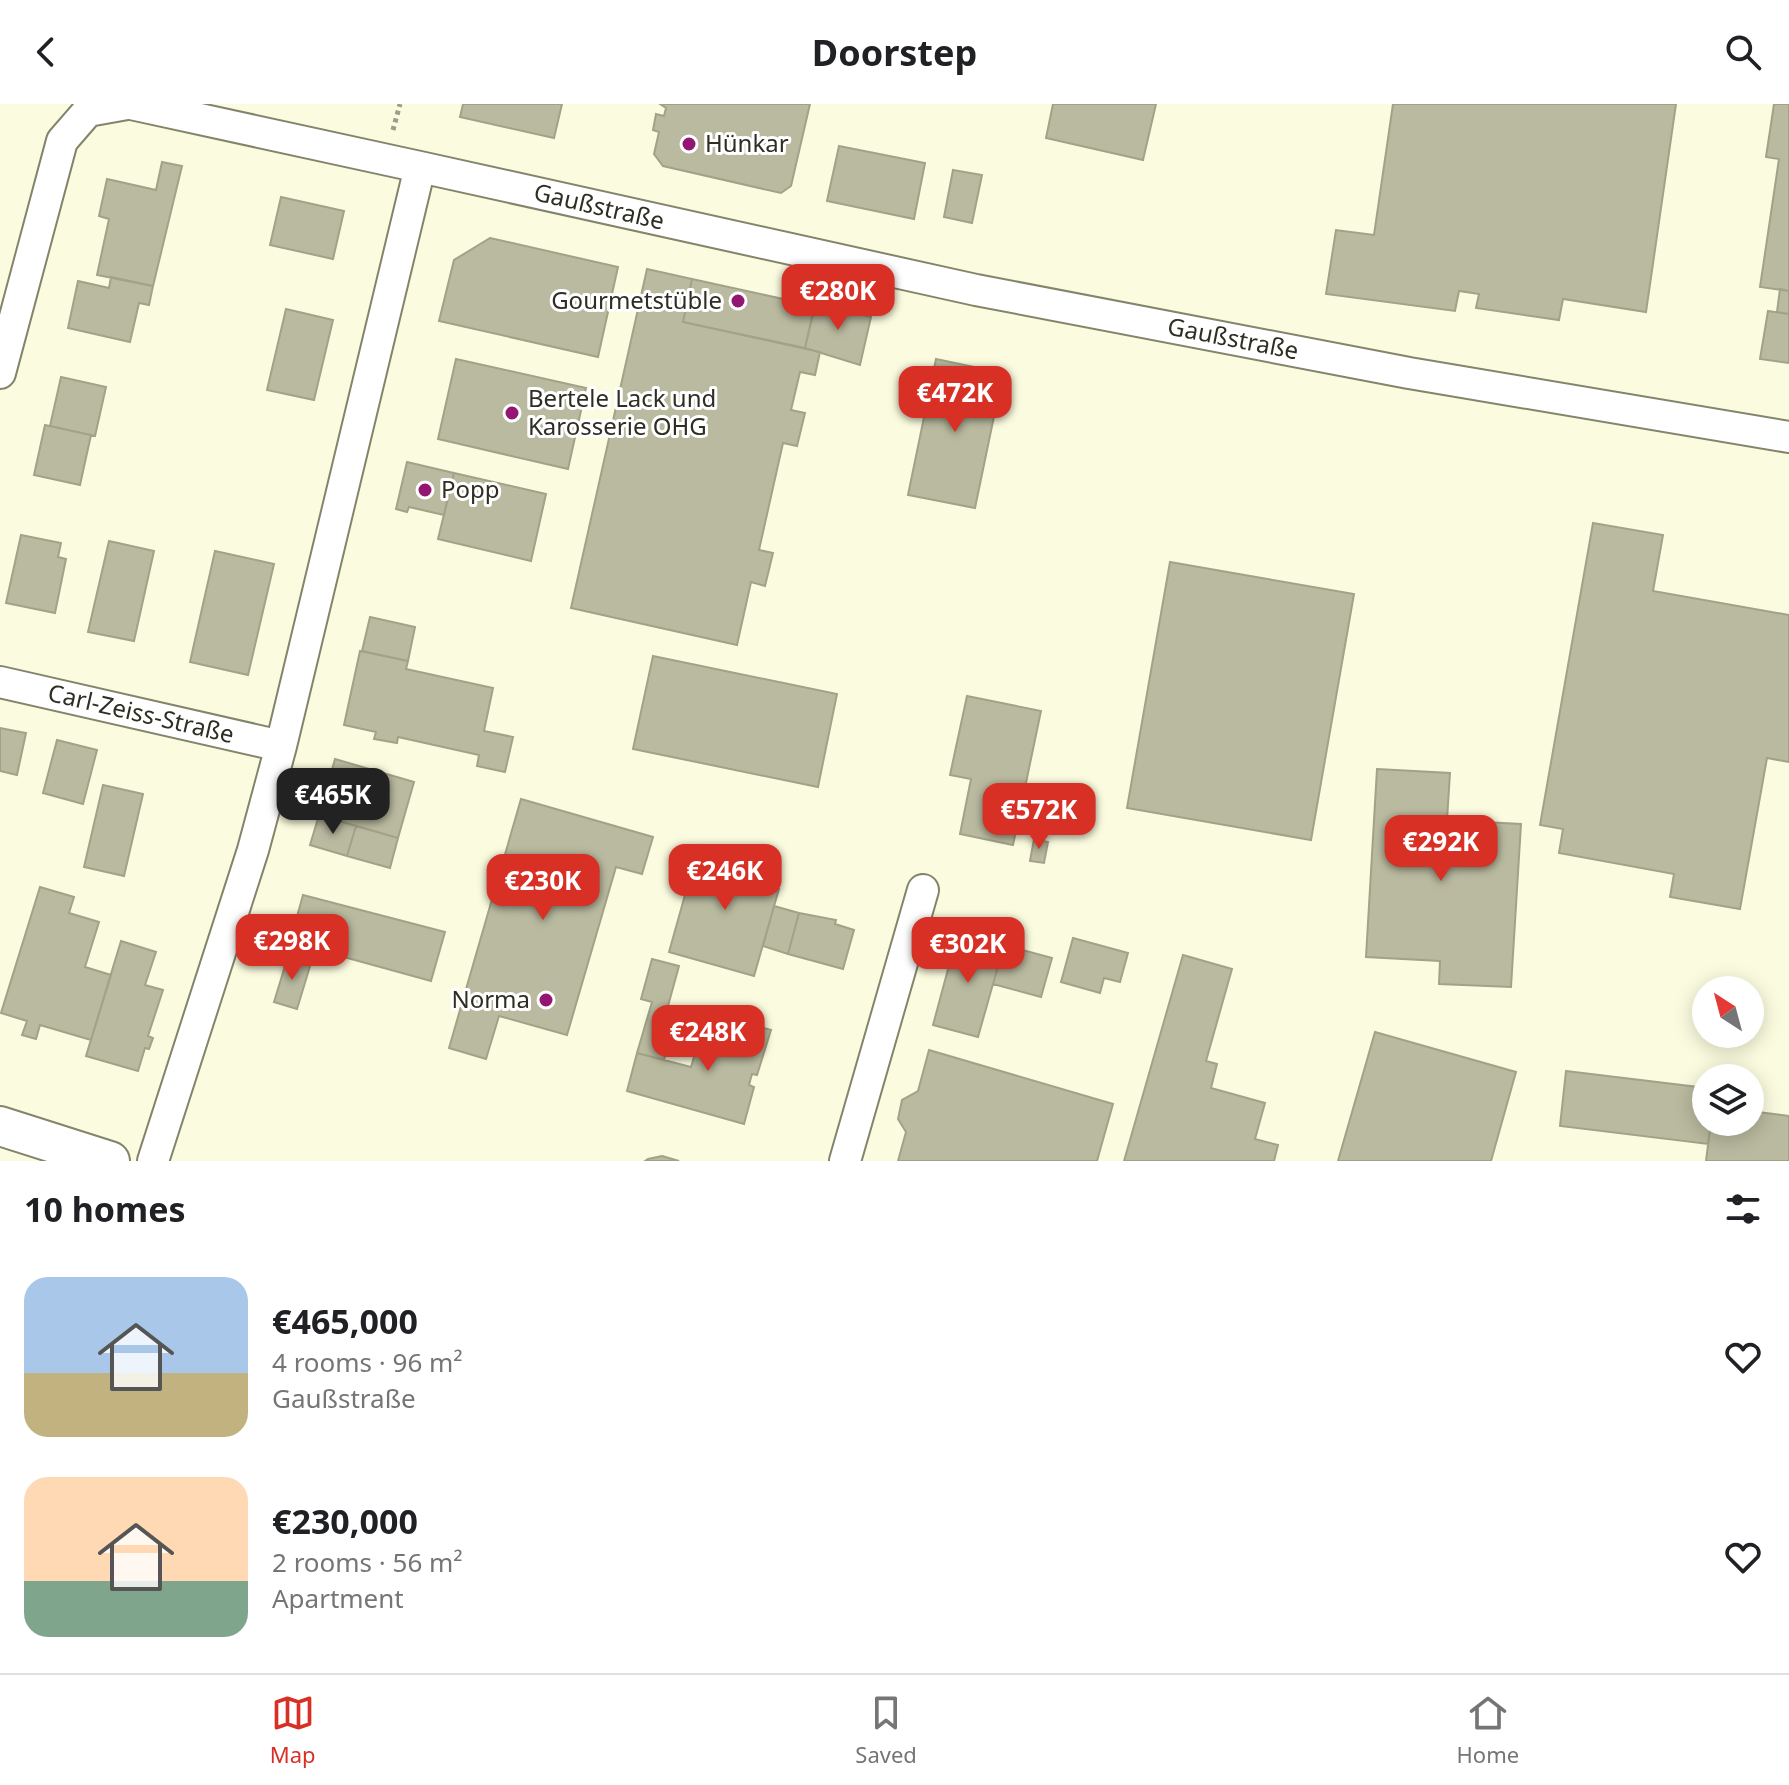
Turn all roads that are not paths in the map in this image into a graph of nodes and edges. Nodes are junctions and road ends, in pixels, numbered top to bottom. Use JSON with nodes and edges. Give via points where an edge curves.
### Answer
{"nodes":[{"id":1,"x":129,"y":104,"type":"edge"},
{"id":2,"x":420,"y":167,"type":"junction"},
{"id":3,"x":0,"y":373,"type":"edge"},
{"id":4,"x":1789,"y":437,"type":"edge"},
{"id":5,"x":0,"y":682,"type":"edge"},
{"id":6,"x":281,"y":746,"type":"junction"},
{"id":7,"x":923,"y":890,"type":"dead end"},
{"id":8,"x":0,"y":1126,"type":"edge"},
{"id":9,"x":110,"y":1161,"type":"edge"},
{"id":10,"x":153,"y":1161,"type":"edge"},
{"id":11,"x":845,"y":1161,"type":"edge"}],
"edges":[{"from":1,"to":2,"type":"street"},
{"from":1,"to":3,"type":"street","via":[[88,111],[62,141]]},
{"from":2,"to":4,"type":"street","name":"Gaußstraße","via":[[976,290],[1409,373]]},
{"from":2,"to":6,"type":"street"},
{"from":5,"to":6,"type":"street","name":"Carl-Zeiss-Straße"},
{"from":6,"to":10,"type":"street"},
{"from":7,"to":11,"type":"street"},
{"from":8,"to":9,"type":"street"}]}
